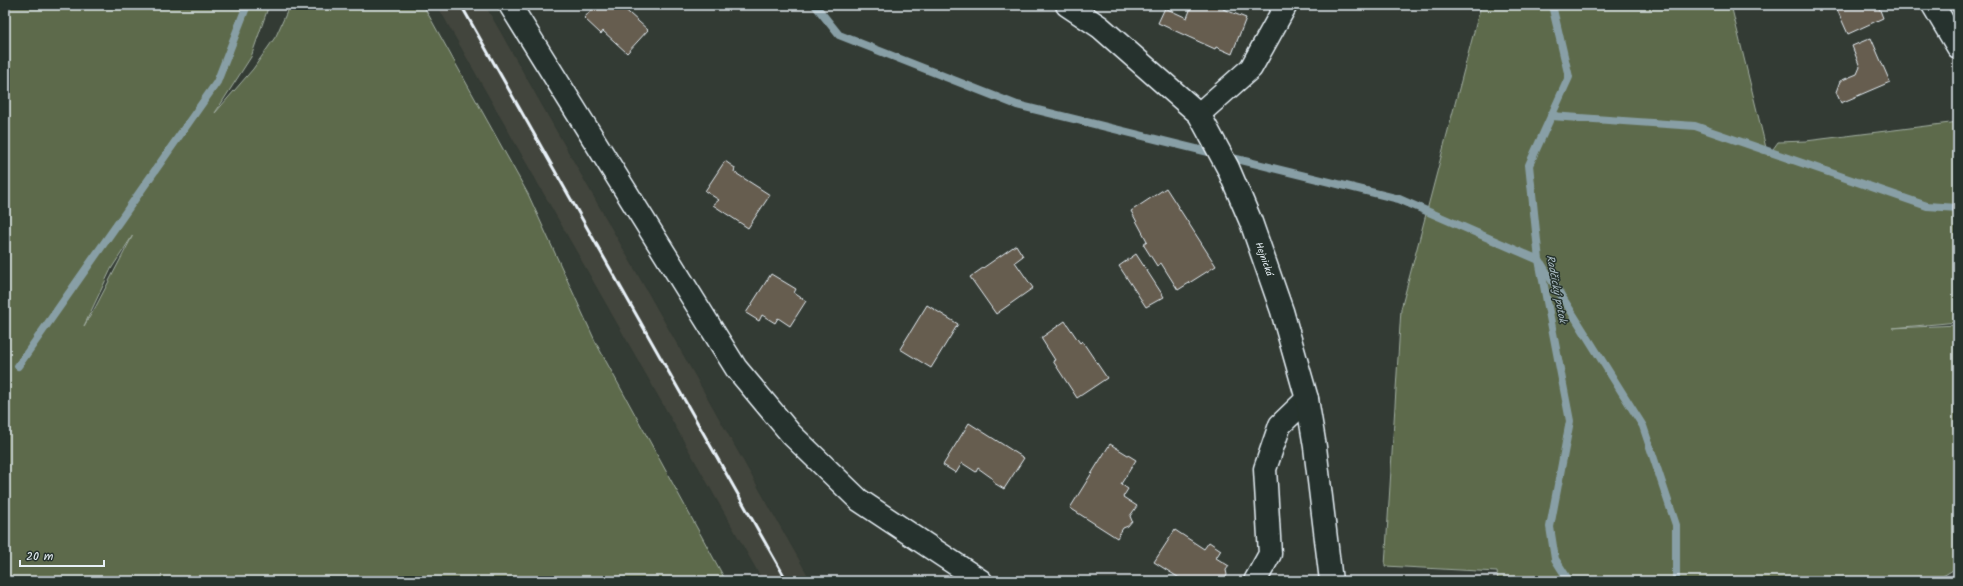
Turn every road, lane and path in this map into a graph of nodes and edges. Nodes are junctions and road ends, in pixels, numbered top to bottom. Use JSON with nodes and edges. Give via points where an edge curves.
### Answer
{"nodes":[{"id":1,"x":510,"y":5,"type":"edge"},
{"id":2,"x":1067,"y":5,"type":"edge"},
{"id":3,"x":1286,"y":5,"type":"edge"},
{"id":4,"x":1933,"y":5,"type":"edge"},
{"id":5,"x":1958,"y":47,"type":"edge"},
{"id":6,"x":1199,"y":114,"type":"junction"},
{"id":7,"x":1307,"y":399,"type":"junction"},
{"id":8,"x":982,"y":581,"type":"edge"},
{"id":9,"x":1255,"y":581,"type":"edge"},
{"id":10,"x":1331,"y":581,"type":"edge"}],
"edges":[{"from":1,"to":8,"type":"main road","via":[[736,368],[791,434],[859,500]]},
{"from":2,"to":6,"type":"main road","name":"Hejnická","via":[[1100,27]]},
{"from":3,"to":6,"type":"main road","via":[[1251,68]]},
{"from":4,"to":5,"type":"main road"},
{"from":6,"to":7,"type":"main road","name":"Hejnická","via":[[1228,168],[1251,222],[1282,311]]},
{"from":7,"to":9,"type":"main road","via":[[1280,425],[1265,469],[1270,554]]},
{"from":7,"to":10,"type":"main road","name":"Hejnická"}]}
